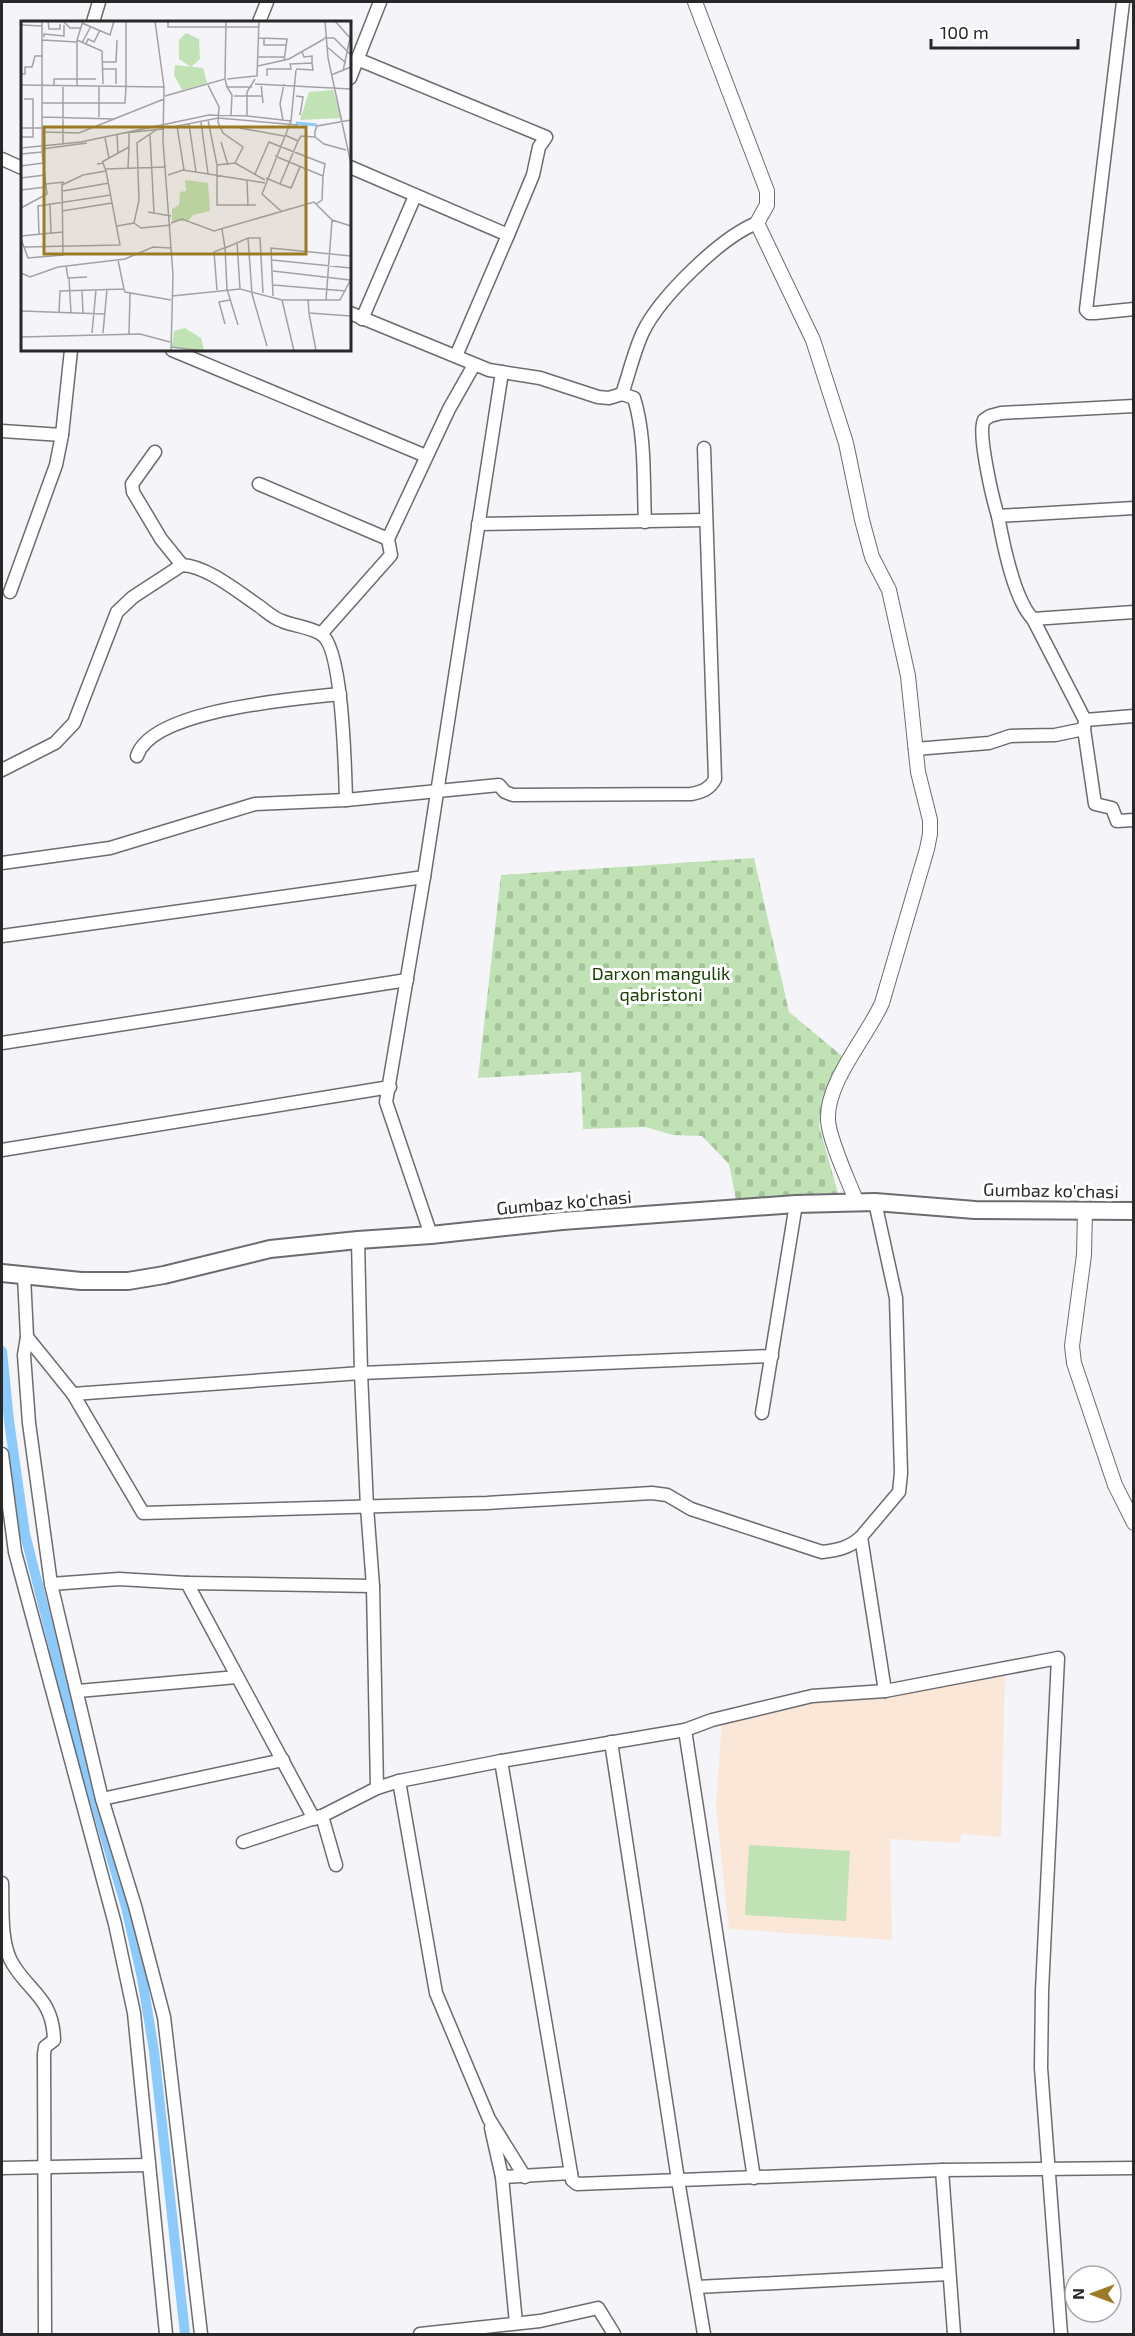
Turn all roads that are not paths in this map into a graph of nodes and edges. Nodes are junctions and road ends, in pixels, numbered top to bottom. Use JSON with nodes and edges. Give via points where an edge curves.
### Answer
{"nodes":[{"id":1,"x":99,"y":2,"type":"edge"},
{"id":2,"x":267,"y":2,"type":"edge"},
{"id":3,"x":380,"y":2,"type":"edge"},
{"id":4,"x":695,"y":2,"type":"edge"},
{"id":5,"x":1123,"y":2,"type":"edge"},
{"id":6,"x":93,"y":21,"type":"edge"},
{"id":7,"x":259,"y":21,"type":"edge"},
{"id":8,"x":357,"y":59,"type":"junction"},
{"id":9,"x":351,"y":75,"type":"edge"},
{"id":10,"x":2,"y":159,"type":"edge"},
{"id":11,"x":351,"y":167,"type":"edge"},
{"id":12,"x":21,"y":168,"type":"edge"},
{"id":13,"x":414,"y":196,"type":"junction"},
{"id":14,"x":757,"y":223,"type":"junction"},
{"id":15,"x":508,"y":235,"type":"junction"},
{"id":16,"x":1134,"y":309,"type":"edge"},
{"id":17,"x":351,"y":314,"type":"edge"},
{"id":18,"x":362,"y":319,"type":"junction"},
{"id":19,"x":71,"y":351,"type":"edge"},
{"id":20,"x":174,"y":351,"type":"edge"},
{"id":21,"x":456,"y":356,"type":"junction"},
{"id":22,"x":474,"y":365,"type":"junction"},
{"id":23,"x":502,"y":372,"type":"junction"},
{"id":24,"x":622,"y":394,"type":"junction"},
{"id":25,"x":1134,"y":406,"type":"edge"},
{"id":26,"x":2,"y":432,"type":"edge"},
{"id":27,"x":62,"y":435,"type":"junction"},
{"id":28,"x":704,"y":448,"type":"dead end"},
{"id":29,"x":155,"y":452,"type":"dead end"},
{"id":30,"x":426,"y":456,"type":"junction"},
{"id":31,"x":259,"y":484,"type":"dead end"},
{"id":32,"x":1134,"y":508,"type":"edge"},
{"id":33,"x":998,"y":516,"type":"junction"},
{"id":34,"x":705,"y":520,"type":"junction"},
{"id":35,"x":645,"y":522,"type":"junction"},
{"id":36,"x":478,"y":525,"type":"junction"},
{"id":37,"x":388,"y":539,"type":"junction"},
{"id":38,"x":182,"y":565,"type":"junction"},
{"id":39,"x":10,"y":592,"type":"dead end"},
{"id":40,"x":1134,"y":612,"type":"edge"},
{"id":41,"x":1033,"y":619,"type":"junction"},
{"id":42,"x":321,"y":634,"type":"junction"},
{"id":43,"x":340,"y":694,"type":"junction"},
{"id":44,"x":1134,"y":716,"type":"edge"},
{"id":45,"x":1085,"y":724,"type":"junction"},
{"id":46,"x":915,"y":749,"type":"junction"},
{"id":47,"x":137,"y":756,"type":"dead end"},
{"id":48,"x":2,"y":770,"type":"edge"},
{"id":49,"x":438,"y":793,"type":"junction"},
{"id":50,"x":346,"y":800,"type":"junction"},
{"id":51,"x":1134,"y":820,"type":"edge"},
{"id":52,"x":2,"y":863,"type":"edge"},
{"id":53,"x":424,"y":877,"type":"junction"},
{"id":54,"x":2,"y":936,"type":"edge"},
{"id":55,"x":407,"y":980,"type":"junction"},
{"id":56,"x":2,"y":1043,"type":"edge"},
{"id":57,"x":390,"y":1087,"type":"junction"},
{"id":58,"x":2,"y":1150,"type":"edge"},
{"id":59,"x":875,"y":1202,"type":"junction"},
{"id":60,"x":857,"y":1203,"type":"junction"},
{"id":61,"x":796,"y":1204,"type":"junction"},
{"id":62,"x":1085,"y":1210,"type":"junction"},
{"id":63,"x":1134,"y":1211,"type":"edge"},
{"id":64,"x":431,"y":1235,"type":"junction"},
{"id":65,"x":358,"y":1240,"type":"junction"},
{"id":66,"x":4,"y":1273,"type":"edge"},
{"id":67,"x":24,"y":1276,"type":"junction"},
{"id":68,"x":27,"y":1337,"type":"junction"},
{"id":69,"x":772,"y":1356,"type":"junction"},
{"id":70,"x":361,"y":1373,"type":"junction"},
{"id":71,"x":73,"y":1394,"type":"junction"},
{"id":72,"x":762,"y":1413,"type":"dead end"},
{"id":73,"x":2,"y":1454,"type":"edge"},
{"id":74,"x":367,"y":1507,"type":"junction"},
{"id":75,"x":1134,"y":1523,"type":"edge"},
{"id":76,"x":861,"y":1537,"type":"junction"},
{"id":77,"x":187,"y":1583,"type":"junction"},
{"id":78,"x":51,"y":1584,"type":"junction"},
{"id":79,"x":373,"y":1586,"type":"junction"},
{"id":80,"x":237,"y":1677,"type":"junction"},
{"id":81,"x":78,"y":1691,"type":"junction"},
{"id":82,"x":885,"y":1691,"type":"junction"},
{"id":83,"x":685,"y":1730,"type":"junction"},
{"id":84,"x":611,"y":1743,"type":"junction"},
{"id":85,"x":283,"y":1760,"type":"junction"},
{"id":86,"x":501,"y":1761,"type":"junction"},
{"id":87,"x":399,"y":1781,"type":"junction"},
{"id":88,"x":377,"y":1788,"type":"junction"},
{"id":89,"x":102,"y":1799,"type":"junction"},
{"id":90,"x":318,"y":1818,"type":"junction"},
{"id":91,"x":243,"y":1842,"type":"dead end"},
{"id":92,"x":336,"y":1865,"type":"dead end"},
{"id":93,"x":2,"y":1883,"type":"edge"},
{"id":94,"x":489,"y":2119,"type":"junction"},
{"id":95,"x":148,"y":2165,"type":"junction"},
{"id":96,"x":45,"y":2167,"type":"junction"},
{"id":97,"x":2,"y":2168,"type":"edge"},
{"id":98,"x":1048,"y":2168,"type":"junction"},
{"id":99,"x":1134,"y":2168,"type":"edge"},
{"id":100,"x":942,"y":2170,"type":"junction"},
{"id":101,"x":571,"y":2173,"type":"junction"},
{"id":102,"x":525,"y":2177,"type":"junction"},
{"id":103,"x":502,"y":2178,"type":"junction"},
{"id":104,"x":754,"y":2178,"type":"junction"},
{"id":105,"x":678,"y":2180,"type":"junction"},
{"id":106,"x":950,"y":2274,"type":"junction"},
{"id":107,"x":697,"y":2287,"type":"junction"},
{"id":108,"x":540,"y":2321,"type":"junction"},
{"id":109,"x":516,"y":2323,"type":"junction"},
{"id":110,"x":45,"y":2334,"type":"edge"},
{"id":111,"x":166,"y":2334,"type":"edge"},
{"id":112,"x":201,"y":2334,"type":"edge"},
{"id":113,"x":420,"y":2334,"type":"edge"},
{"id":114,"x":436,"y":2334,"type":"edge"},
{"id":115,"x":541,"y":2334,"type":"edge"},
{"id":116,"x":614,"y":2334,"type":"edge"},
{"id":117,"x":704,"y":2334,"type":"edge"},
{"id":118,"x":954,"y":2334,"type":"edge"},
{"id":119,"x":1061,"y":2334,"type":"edge"}],
"edges":[{"from":1,"to":6,"type":"street"},
{"from":2,"to":7,"type":"street"},
{"from":3,"to":8,"type":"street"},
{"from":4,"to":14,"type":"street","via":[[767,191],[766,205]]},
{"from":5,"to":16,"type":"street","via":[[1086,309],[1095,313]]},
{"from":8,"to":9,"type":"street"},
{"from":8,"to":15,"type":"street","via":[[546,137]]},
{"from":10,"to":12,"type":"street"},
{"from":11,"to":13,"type":"street"},
{"from":13,"to":15,"type":"street"},
{"from":13,"to":18,"type":"street"},
{"from":14,"to":24,"type":"street","via":[[742,229],[704,259],[671,293],[644,331]]},
{"from":14,"to":46,"type":"street","via":[[813,340],[846,443],[870,547],[892,601],[908,676]]},
{"from":15,"to":21,"type":"street"},
{"from":17,"to":18,"type":"street"},
{"from":18,"to":21,"type":"street"},
{"from":19,"to":27,"type":"street"},
{"from":20,"to":30,"type":"street"},
{"from":21,"to":22,"type":"street"},
{"from":22,"to":23,"type":"street"},
{"from":22,"to":30,"type":"street"},
{"from":23,"to":24,"type":"street","via":[[540,378],[598,397]]},
{"from":23,"to":36,"type":"street"},
{"from":24,"to":35,"type":"street","via":[[634,398],[636,406]]},
{"from":25,"to":33,"type":"street","via":[[1001,413],[984,420],[991,492]]},
{"from":26,"to":27,"type":"street"},
{"from":27,"to":39,"type":"street","via":[[56,465]]},
{"from":28,"to":34,"type":"street"},
{"from":29,"to":38,"type":"street","via":[[132,484],[133,492]]},
{"from":30,"to":37,"type":"street"},
{"from":31,"to":37,"type":"street"},
{"from":32,"to":33,"type":"street"},
{"from":33,"to":41,"type":"street","via":[[1011,572]]},
{"from":34,"to":35,"type":"street"},
{"from":34,"to":49,"type":"street","via":[[715,779],[712,785],[691,794],[513,795],[499,785]]},
{"from":35,"to":36,"type":"street"},
{"from":36,"to":49,"type":"street"},
{"from":37,"to":42,"type":"street","via":[[392,551],[388,561]]},
{"from":38,"to":42,"type":"street","via":[[200,569],[280,621]]},
{"from":38,"to":48,"type":"street","via":[[117,612],[74,723],[55,743]]},
{"from":40,"to":41,"type":"street"},
{"from":41,"to":45,"type":"street"},
{"from":42,"to":43,"type":"street","via":[[331,648]]},
{"from":43,"to":47,"type":"street","via":[[243,705],[170,725],[140,746]]},
{"from":43,"to":50,"type":"street"},
{"from":44,"to":45,"type":"street"},
{"from":45,"to":46,"type":"street","via":[[1055,735],[1010,736],[989,743]]},
{"from":45,"to":51,"type":"street","via":[[1095,804],[1112,808],[1117,821]]},
{"from":46,"to":60,"type":"street","via":[[930,820],[927,849],[882,1003],[874,1023],[845,1066],[828,1111],[830,1130]]},
{"from":49,"to":50,"type":"street"},
{"from":49,"to":53,"type":"street"},
{"from":50,"to":52,"type":"street","via":[[255,804],[110,848]]},
{"from":53,"to":54,"type":"street"},
{"from":53,"to":55,"type":"street"},
{"from":55,"to":56,"type":"street"},
{"from":55,"to":57,"type":"street"},
{"from":57,"to":58,"type":"street"},
{"from":57,"to":64,"type":"street","via":[[386,1102]]},
{"from":59,"to":60,"type":"main road","name":"Gumbaz ko'chasi"},
{"from":59,"to":62,"type":"main road","name":"Gumbaz ko'chasi","via":[[975,1209]]},
{"from":59,"to":76,"type":"street","via":[[896,1298],[901,1473],[899,1492]]},
{"from":60,"to":61,"type":"main road","name":"Gumbaz ko'chasi"},
{"from":61,"to":64,"type":"main road","name":"Gumbaz ko'chasi"},
{"from":61,"to":69,"type":"street"},
{"from":62,"to":63,"type":"main road","name":"Gumbaz ko'chasi"},
{"from":62,"to":75,"type":"street","via":[[1084,1255],[1072,1346],[1074,1363],[1114,1485]]},
{"from":64,"to":65,"type":"main road","name":"Gumbaz ko'chasi"},
{"from":65,"to":67,"type":"main road","name":"Gumbaz ko'chasi","via":[[270,1249],[128,1281]]},
{"from":65,"to":70,"type":"street"},
{"from":66,"to":67,"type":"main road","name":"Gumbaz ko'chasi"},
{"from":67,"to":68,"type":"street"},
{"from":68,"to":71,"type":"street"},
{"from":68,"to":78,"type":"street","via":[[24,1355],[29,1423]]},
{"from":69,"to":70,"type":"street"},
{"from":69,"to":72,"type":"street"},
{"from":70,"to":71,"type":"street"},
{"from":70,"to":74,"type":"street"},
{"from":71,"to":74,"type":"street","via":[[143,1514]]},
{"from":73,"to":95,"type":"street","via":[[15,1552],[115,1924],[134,2013]]},
{"from":74,"to":76,"type":"street","via":[[652,1493],[667,1495],[691,1509],[822,1552],[839,1550]]},
{"from":74,"to":79,"type":"street"},
{"from":76,"to":82,"type":"street"},
{"from":77,"to":78,"type":"street","via":[[119,1579]]},
{"from":77,"to":79,"type":"street"},
{"from":77,"to":80,"type":"street"},
{"from":78,"to":81,"type":"street"},
{"from":79,"to":88,"type":"street"},
{"from":80,"to":81,"type":"street"},
{"from":80,"to":85,"type":"street"},
{"from":81,"to":89,"type":"street"},
{"from":82,"to":83,"type":"street","via":[[812,1696]]},
{"from":82,"to":98,"type":"street","via":[[1058,1658],[1042,1991],[1041,2068]]},
{"from":83,"to":84,"type":"street"},
{"from":83,"to":104,"type":"street"},
{"from":84,"to":86,"type":"street"},
{"from":84,"to":105,"type":"street"},
{"from":85,"to":89,"type":"street"},
{"from":85,"to":90,"type":"street"},
{"from":86,"to":87,"type":"street"},
{"from":86,"to":101,"type":"street"},
{"from":87,"to":88,"type":"street"},
{"from":87,"to":94,"type":"street","via":[[436,1993]]},
{"from":88,"to":90,"type":"street"},
{"from":89,"to":112,"type":"street","via":[[164,2017]]},
{"from":90,"to":91,"type":"street"},
{"from":90,"to":92,"type":"street"},
{"from":93,"to":96,"type":"street","via":[[11,1960],[36,1991],[54,2024],[54,2040],[44,2054]]},
{"from":94,"to":102,"type":"street"},
{"from":94,"to":103,"type":"street"},
{"from":95,"to":96,"type":"street"},
{"from":95,"to":111,"type":"street"},
{"from":96,"to":97,"type":"street"},
{"from":96,"to":110,"type":"street"},
{"from":98,"to":99,"type":"street"},
{"from":98,"to":100,"type":"street"},
{"from":98,"to":119,"type":"street"},
{"from":100,"to":104,"type":"street"},
{"from":100,"to":106,"type":"street"},
{"from":101,"to":102,"type":"street"},
{"from":101,"to":105,"type":"street","via":[[577,2184]]},
{"from":102,"to":103,"type":"street"},
{"from":103,"to":109,"type":"street"},
{"from":104,"to":105,"type":"street"},
{"from":105,"to":107,"type":"street"},
{"from":106,"to":107,"type":"street"},
{"from":106,"to":118,"type":"street"},
{"from":107,"to":117,"type":"street"},
{"from":108,"to":109,"type":"street"},
{"from":108,"to":115,"type":"street"},
{"from":108,"to":116,"type":"street","via":[[598,2308]]},
{"from":109,"to":114,"type":"street"},
{"from":113,"to":114,"type":"street"}]}
